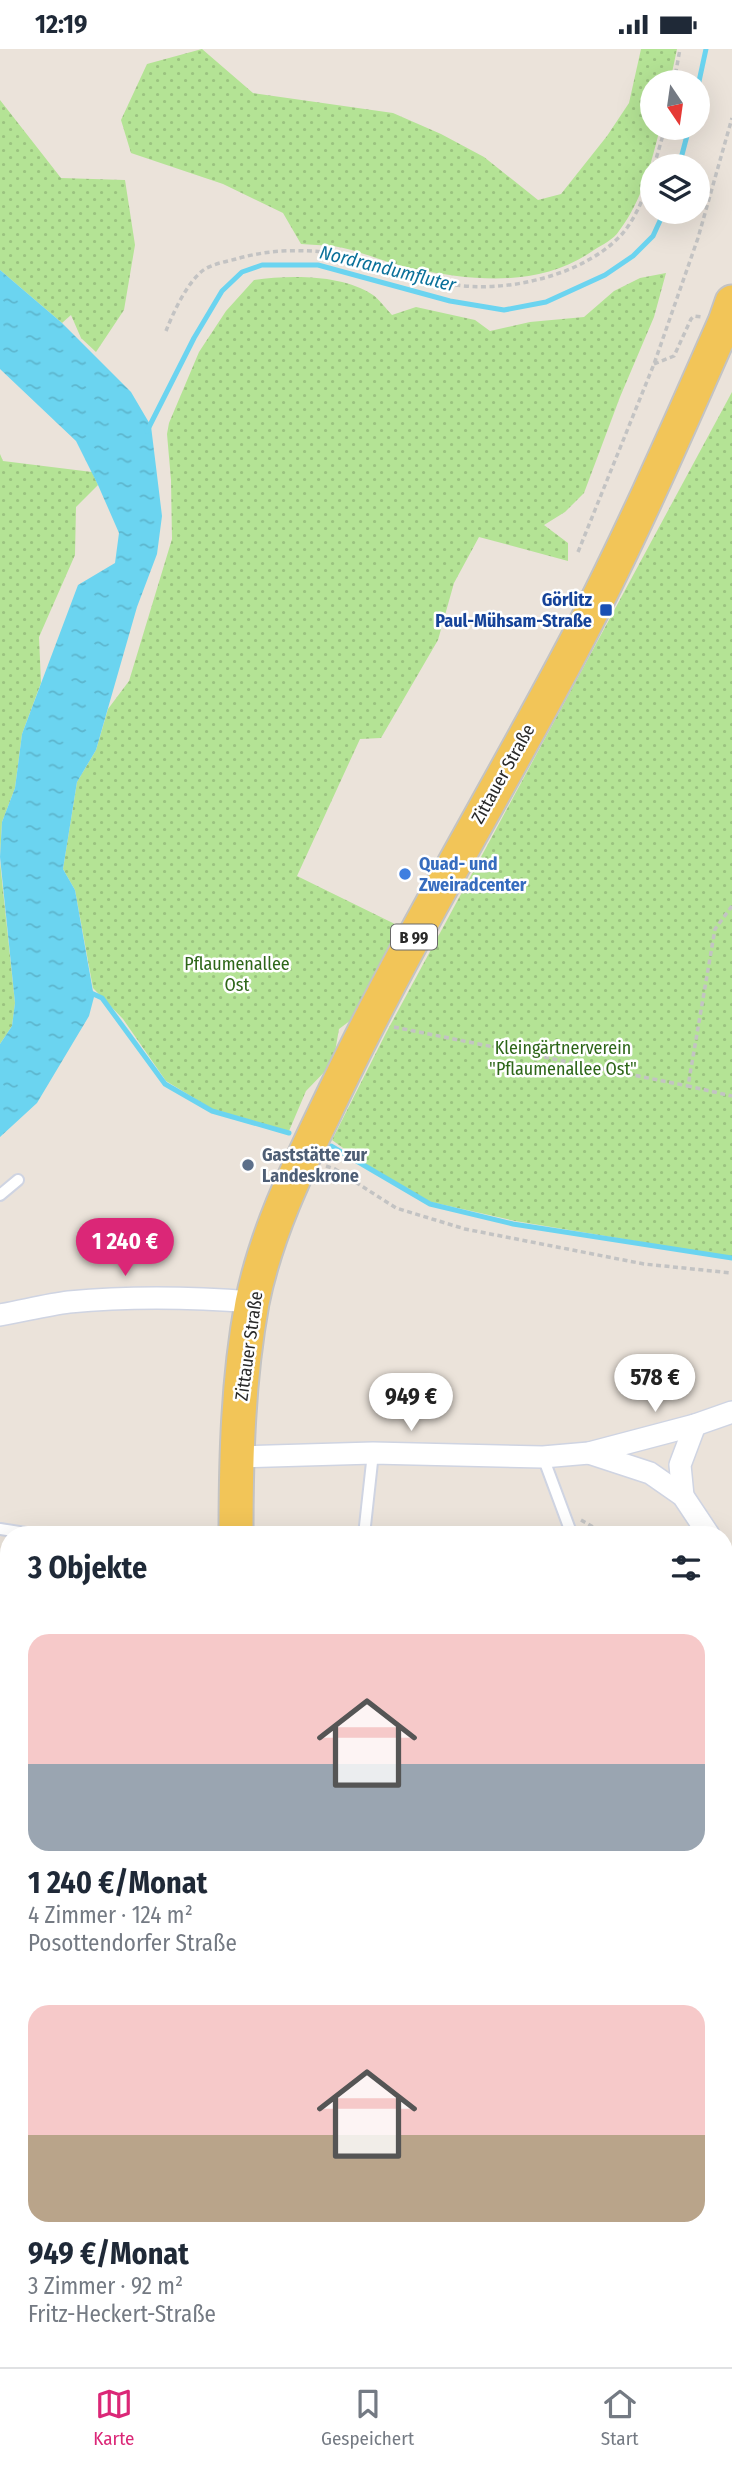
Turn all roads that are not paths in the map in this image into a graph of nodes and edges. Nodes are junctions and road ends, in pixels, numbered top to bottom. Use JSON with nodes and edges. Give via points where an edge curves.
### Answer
{"nodes":[{"id":1,"x":732,"y":302,"type":"edge"},
{"id":2,"x":18,"y":1180,"type":"dead end"},
{"id":3,"x":0,"y":1195,"type":"edge"},
{"id":4,"x":253,"y":1302,"type":"junction"},
{"id":5,"x":0,"y":1315,"type":"edge"},
{"id":6,"x":732,"y":1412,"type":"edge"},
{"id":7,"x":695,"y":1426,"type":"junction"},
{"id":8,"x":373,"y":1453,"type":"junction"},
{"id":9,"x":589,"y":1453,"type":"junction"},
{"id":10,"x":236,"y":1457,"type":"junction"},
{"id":11,"x":543,"y":1457,"type":"junction"},
{"id":12,"x":683,"y":1496,"type":"junction"},
{"id":13,"x":236,"y":1526,"type":"edge"},
{"id":14,"x":365,"y":1526,"type":"edge"},
{"id":15,"x":569,"y":1526,"type":"edge"},
{"id":16,"x":703,"y":1526,"type":"edge"}],
"edges":[{"from":1,"to":4,"type":"main road","name":"Zittauer Straße","number":"B 99","via":[[671,444],[568,657],[368,1022],[302,1159],[275,1226]]},
{"from":2,"to":3,"type":"lane"},
{"from":4,"to":5,"type":"street","via":[[143,1298],[67,1302]]},
{"from":4,"to":10,"type":"main road","name":"Zittauer Straße","number":"B 99"},
{"from":6,"to":7,"type":"street"},
{"from":7,"to":9,"type":"street"},
{"from":7,"to":12,"type":"street","via":[[680,1465]]},
{"from":8,"to":10,"type":"street"},
{"from":8,"to":11,"type":"street"},
{"from":8,"to":14,"type":"lane"},
{"from":9,"to":11,"type":"street"},
{"from":9,"to":12,"type":"street","via":[[650,1473]]},
{"from":10,"to":13,"type":"main road","name":"Zittauer Straße","number":"B 99"},
{"from":11,"to":15,"type":"lane"},
{"from":12,"to":16,"type":"street"}]}
